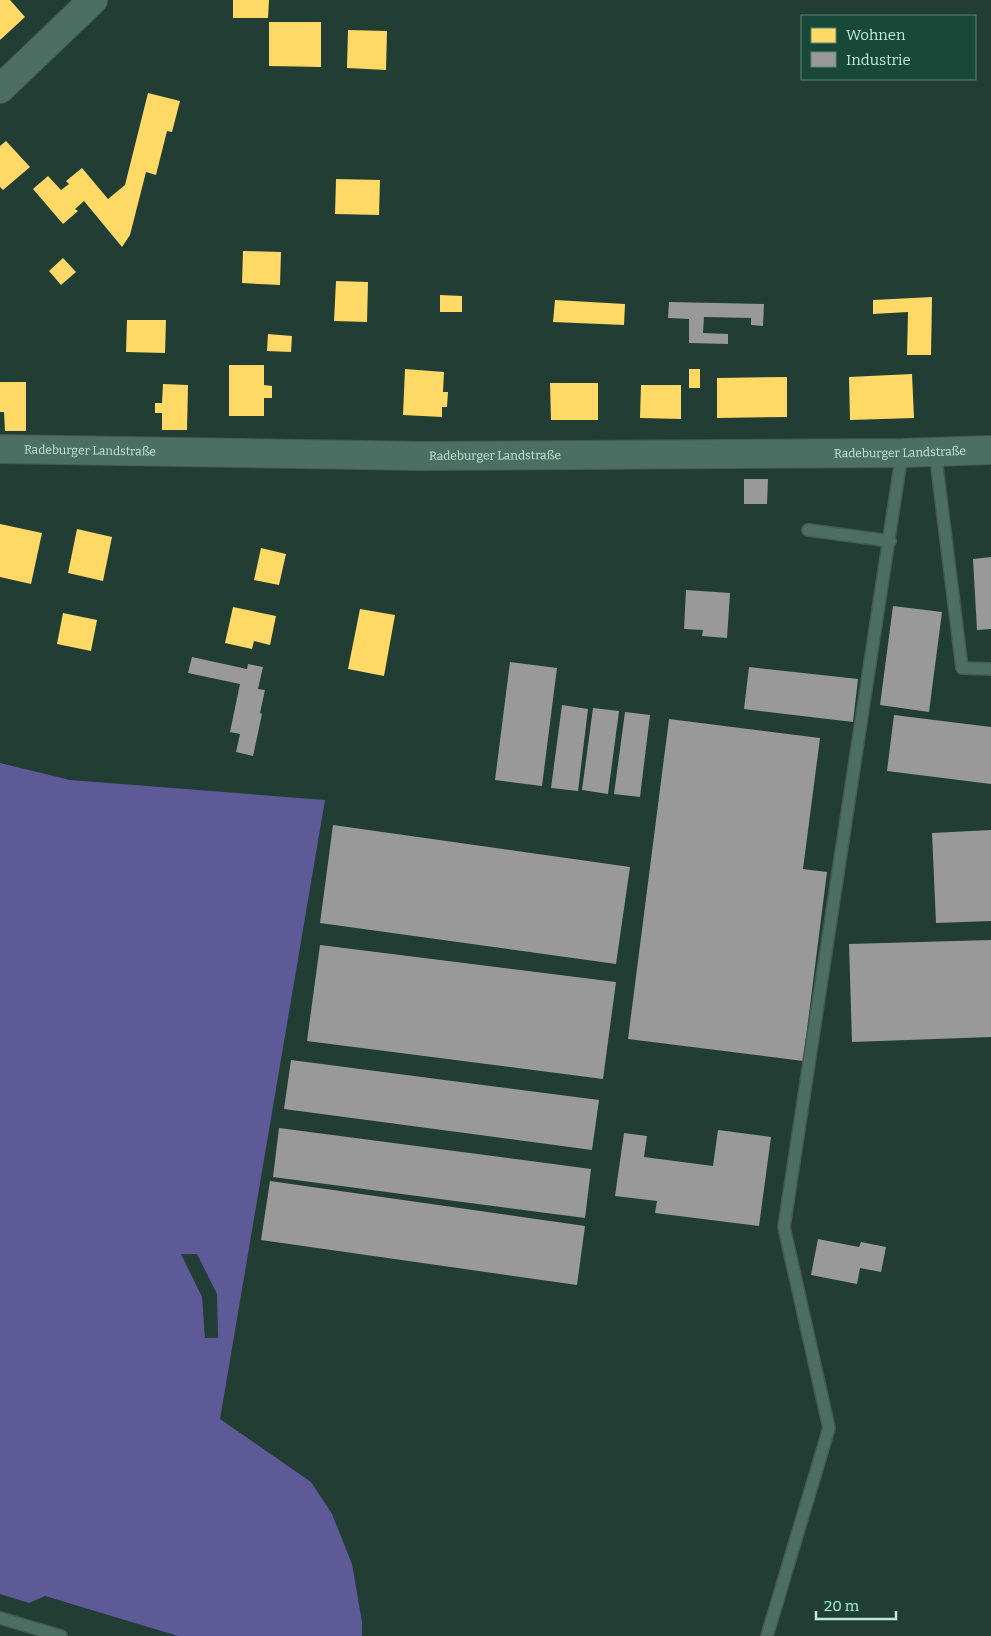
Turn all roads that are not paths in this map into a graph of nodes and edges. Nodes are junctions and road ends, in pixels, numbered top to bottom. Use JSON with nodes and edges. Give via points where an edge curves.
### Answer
{"nodes":[{"id":1,"x":93,"y":0,"type":"edge"},
{"id":2,"x":0,"y":89,"type":"edge"},
{"id":3,"x":0,"y":449,"type":"edge"},
{"id":4,"x":991,"y":450,"type":"edge"},
{"id":5,"x":935,"y":451,"type":"junction"},
{"id":6,"x":902,"y":453,"type":"junction"},
{"id":7,"x":808,"y":530,"type":"dead end"},
{"id":8,"x":890,"y":541,"type":"junction"},
{"id":9,"x":991,"y":669,"type":"edge"},
{"id":10,"x":0,"y":1618,"type":"edge"},
{"id":11,"x":61,"y":1636,"type":"edge"},
{"id":12,"x":767,"y":1636,"type":"edge"}],
"edges":[{"from":1,"to":2,"type":"main road"},
{"from":3,"to":6,"type":"street","name":"Radeburger Landstraße","via":[[421,456]]},
{"from":4,"to":5,"type":"street","name":"Radeburger Landstraße"},
{"from":5,"to":6,"type":"street","name":"Radeburger Landstraße"},
{"from":5,"to":9,"type":"lane","via":[[962,668]]},
{"from":6,"to":8,"type":"lane"},
{"from":7,"to":8,"type":"lane"},
{"from":8,"to":12,"type":"lane","via":[[784,1227],[829,1428]]},
{"from":10,"to":11,"type":"lane"}]}
